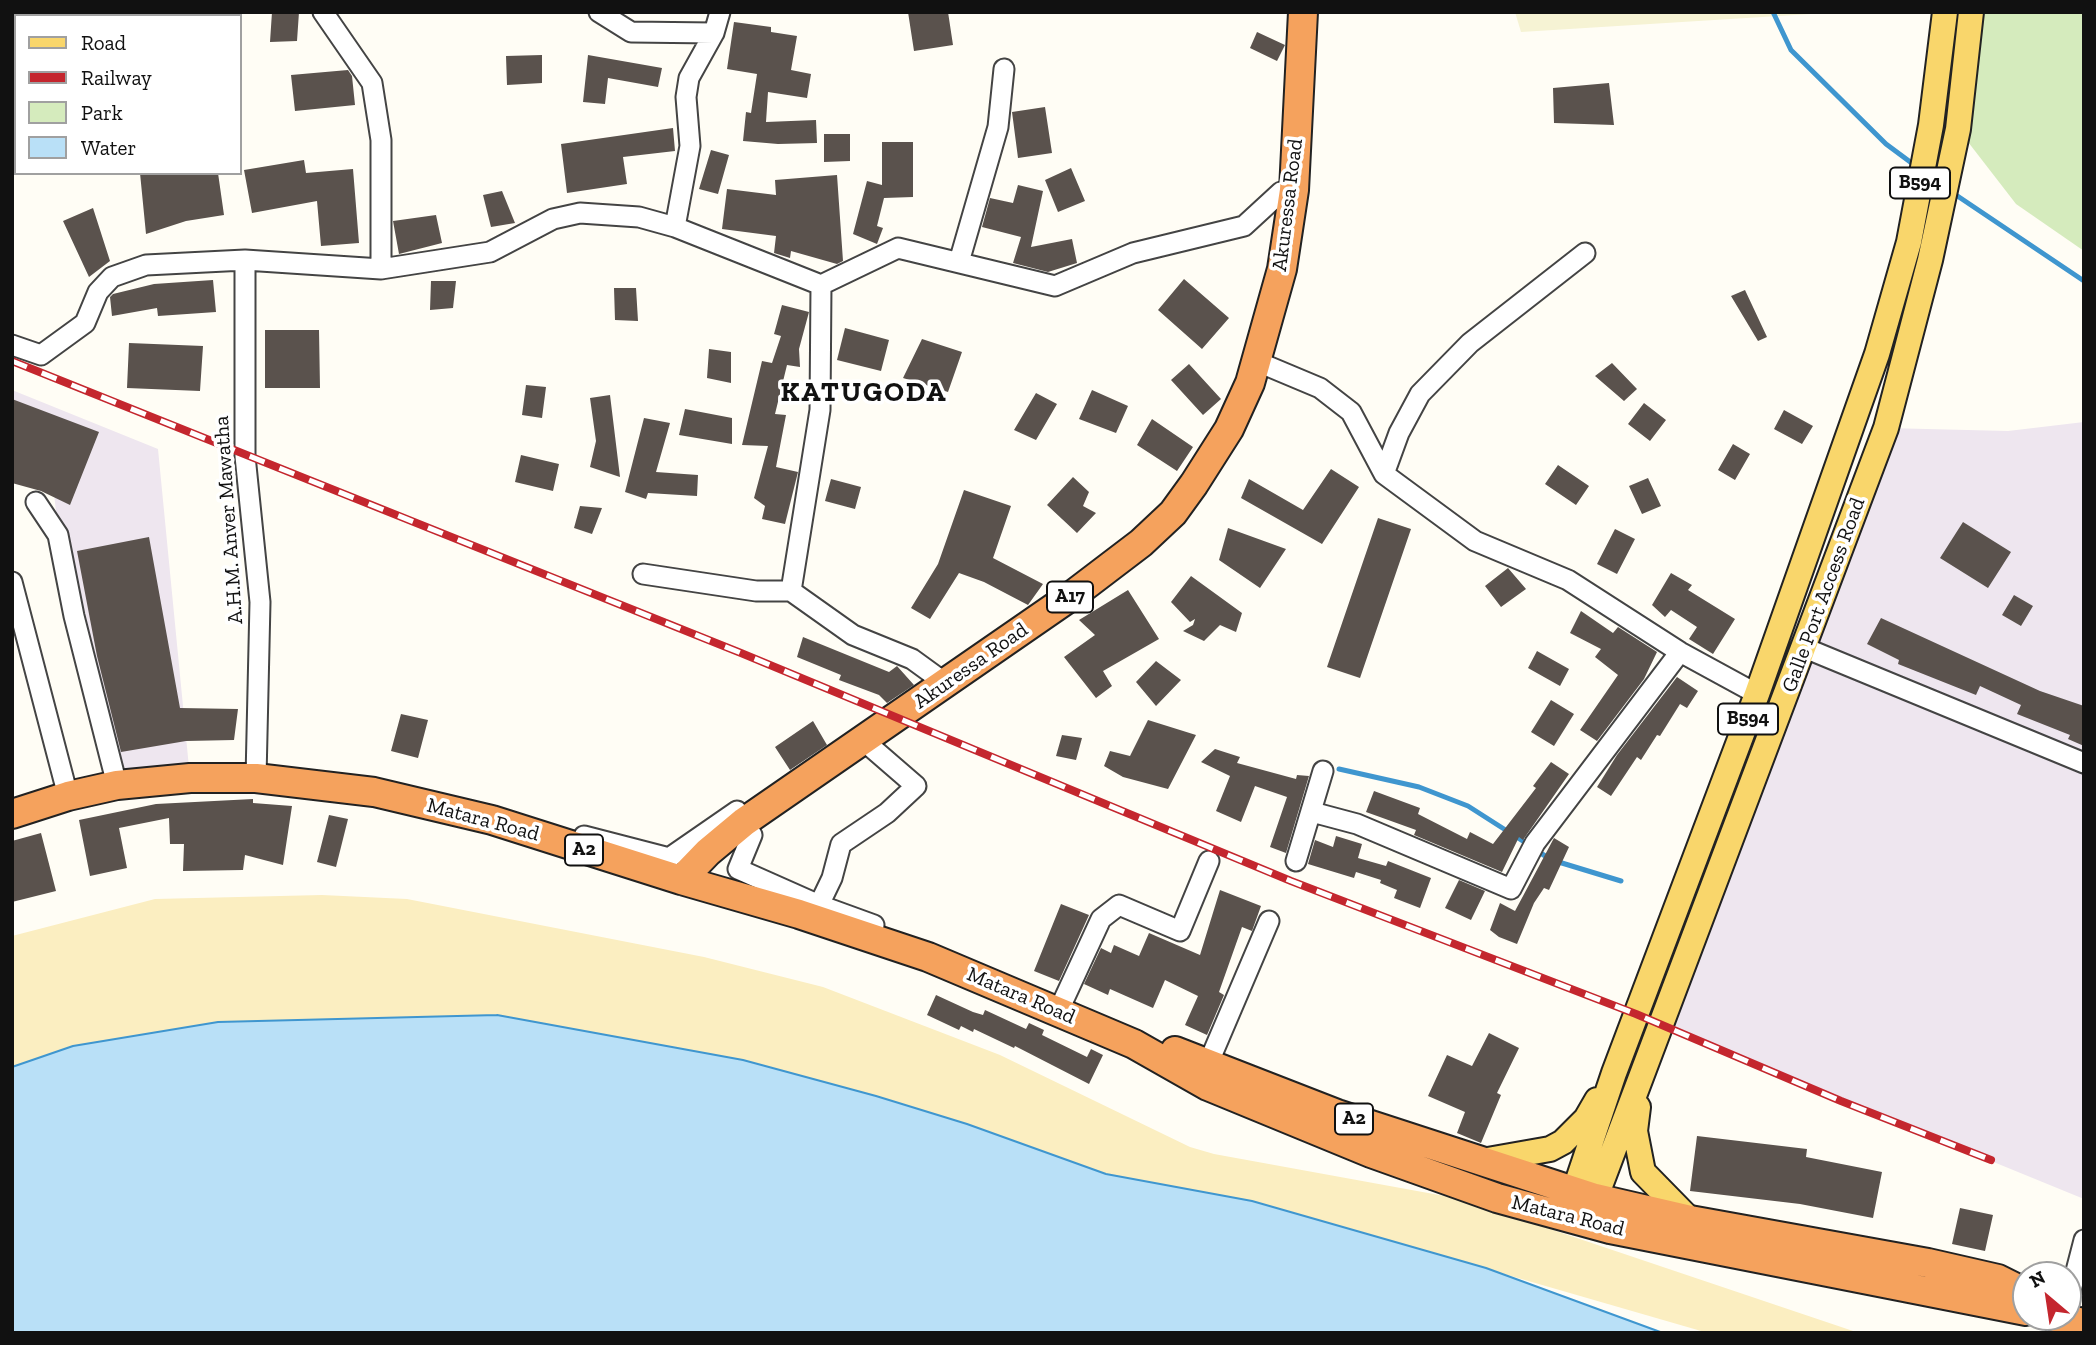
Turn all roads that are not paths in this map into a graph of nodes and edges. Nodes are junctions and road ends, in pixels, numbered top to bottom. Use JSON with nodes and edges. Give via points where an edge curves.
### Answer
{"nodes":[{"id":1,"x":323,"y":12,"type":"edge"},
{"id":2,"x":599,"y":12,"type":"edge"},
{"id":3,"x":720,"y":12,"type":"edge"},
{"id":4,"x":1303,"y":12,"type":"edge"},
{"id":5,"x":1945,"y":12,"type":"edge"},
{"id":6,"x":1971,"y":12,"type":"edge"},
{"id":7,"x":714,"y":33,"type":"junction"},
{"id":8,"x":1004,"y":69,"type":"dead end"},
{"id":9,"x":1294,"y":190,"type":"junction"},
{"id":10,"x":675,"y":227,"type":"junction"},
{"id":11,"x":1585,"y":253,"type":"dead end"},
{"id":12,"x":245,"y":260,"type":"junction"},
{"id":13,"x":959,"y":262,"type":"junction"},
{"id":14,"x":381,"y":269,"type":"junction"},
{"id":15,"x":821,"y":285,"type":"junction"},
{"id":16,"x":12,"y":345,"type":"edge"},
{"id":17,"x":1258,"y":362,"type":"junction"},
{"id":18,"x":1384,"y":474,"type":"junction"},
{"id":19,"x":36,"y":502,"type":"dead end"},
{"id":20,"x":643,"y":574,"type":"dead end"},
{"id":21,"x":12,"y":582,"type":"edge"},
{"id":22,"x":791,"y":591,"type":"junction"},
{"id":23,"x":1805,"y":648,"type":"junction"},
{"id":24,"x":1680,"y":652,"type":"junction"},
{"id":25,"x":945,"y":683,"type":"junction"},
{"id":26,"x":1757,"y":694,"type":"junction"},
{"id":27,"x":864,"y":741,"type":"junction"},
{"id":28,"x":2084,"y":763,"type":"edge"},
{"id":29,"x":1323,"y":771,"type":"dead end"},
{"id":30,"x":256,"y":778,"type":"junction"},
{"id":31,"x":117,"y":785,"type":"junction"},
{"id":32,"x":68,"y":796,"type":"junction"},
{"id":33,"x":1312,"y":812,"type":"junction"},
{"id":34,"x":12,"y":814,"type":"edge"},
{"id":35,"x":492,"y":820,"type":"junction"},
{"id":36,"x":744,"y":822,"type":"junction"},
{"id":37,"x":1209,"y":861,"type":"dead end"},
{"id":38,"x":1296,"y":861,"type":"dead end"},
{"id":39,"x":681,"y":880,"type":"junction"},
{"id":40,"x":819,"y":905,"type":"junction"},
{"id":41,"x":1269,"y":921,"type":"dead end"},
{"id":42,"x":1058,"y":1012,"type":"junction"},
{"id":43,"x":1135,"y":1044,"type":"junction"},
{"id":44,"x":1208,"y":1064,"type":"junction"},
{"id":45,"x":1643,"y":1072,"type":"junction"},
{"id":46,"x":1614,"y":1073,"type":"junction"},
{"id":47,"x":1477,"y":1161,"type":"junction"},
{"id":48,"x":1581,"y":1207,"type":"junction"},
{"id":49,"x":1690,"y":1220,"type":"junction"},
{"id":50,"x":2084,"y":1240,"type":"edge"},
{"id":51,"x":2079,"y":1261,"type":"edge"},
{"id":52,"x":2012,"y":1286,"type":"edge"},
{"id":53,"x":2012,"y":1308,"type":"edge"}],
"edges":[{"from":1,"to":14,"type":"street","via":[[372,83],[381,140]]},
{"from":2,"to":7,"type":"street","via":[[631,32]]},
{"from":3,"to":7,"type":"street"},
{"from":4,"to":9,"type":"highway","name":"Akuressa Road","number":"A17"},
{"from":5,"to":26,"type":"main road","name":"Galle Port Access Road","number":"B594","via":[[1931,125],[1909,242],[1877,354]]},
{"from":6,"to":23,"type":"main road","name":"Galle Port Access Road","number":"B594","via":[[1958,130],[1930,260],[1886,428]]},
{"from":7,"to":10,"type":"street","via":[[689,78],[690,146]]},
{"from":8,"to":13,"type":"street","via":[[998,127]]},
{"from":9,"to":13,"type":"street","via":[[1281,192],[1244,226],[1133,253],[1055,286]]},
{"from":9,"to":17,"type":"highway","name":"Akuressa Road","number":"A17","via":[[1282,269]]},
{"from":10,"to":14,"type":"street","via":[[639,217],[580,213],[553,219],[490,252]]},
{"from":10,"to":15,"type":"street"},
{"from":11,"to":18,"type":"street","via":[[1470,343],[1420,394]]},
{"from":12,"to":14,"type":"street"},
{"from":12,"to":16,"type":"street","via":[[146,265],[112,277],[98,292],[85,323],[41,355]]},
{"from":12,"to":30,"type":"street","name":"A.H.M. Anver Mawatha","via":[[245,456],[260,602]]},
{"from":13,"to":15,"type":"street","via":[[898,248]]},
{"from":15,"to":22,"type":"street","via":[[820,410]]},
{"from":17,"to":18,"type":"street","via":[[1320,388],[1351,412]]},
{"from":17,"to":25,"type":"highway","name":"Akuressa Road","number":"A17","via":[[1229,429],[1165,520],[1074,594]]},
{"from":18,"to":24,"type":"street","via":[[1475,541],[1568,580]]},
{"from":19,"to":31,"type":"street","via":[[58,535]]},
{"from":20,"to":22,"type":"street","via":[[756,592]]},
{"from":21,"to":32,"type":"street"},
{"from":22,"to":25,"type":"street","via":[[853,635],[912,659]]},
{"from":23,"to":28,"type":"street"},
{"from":23,"to":45,"type":"main road","name":"Galle Port Access Road","number":"B594"},
{"from":24,"to":26,"type":"street"},
{"from":24,"to":33,"type":"street","via":[[1535,843],[1511,889],[1357,824]]},
{"from":25,"to":27,"type":"highway","name":"Akuressa Road","number":"A17"},
{"from":26,"to":46,"type":"main road","name":"Galle Port Access Road","number":"B594"},
{"from":27,"to":36,"type":"highway","name":"Akuressa Road","number":"A17"},
{"from":27,"to":40,"type":"street","via":[[916,786],[887,813],[841,844]]},
{"from":29,"to":33,"type":"street"},
{"from":30,"to":31,"type":"highway","name":"Matara Road","number":"A2"},
{"from":30,"to":35,"type":"highway","name":"Matara Road","number":"A2","via":[[374,792]]},
{"from":31,"to":32,"type":"highway","name":"Matara Road","number":"A2"},
{"from":32,"to":34,"type":"highway","name":"Matara Road","number":"A2"},
{"from":33,"to":38,"type":"street"},
{"from":35,"to":36,"type":"street","via":[[499,814],[669,858],[737,811]]},
{"from":35,"to":39,"type":"highway","name":"Matara Road","number":"A2"},
{"from":36,"to":39,"type":"highway","name":"Akuressa Road","number":"A17"},
{"from":36,"to":40,"type":"street","via":[[752,835],[738,869]]},
{"from":37,"to":42,"type":"street","via":[[1180,931],[1119,905],[1101,919]]},
{"from":39,"to":42,"type":"highway","name":"Matara Road","number":"A2","via":[[928,957]]},
{"from":40,"to":42,"type":"street","via":[[930,944]]},
{"from":41,"to":44,"type":"street"},
{"from":42,"to":43,"type":"highway","name":"Matara Road","number":"A2"},
{"from":43,"to":44,"type":"highway","name":"Matara Road","number":"A2","via":[[1175,1051]]},
{"from":43,"to":48,"type":"highway","name":"Matara Road","number":"A2","via":[[1208,1086],[1370,1153],[1497,1198]]},
{"from":44,"to":47,"type":"highway","name":"Matara Road","number":"A2"},
{"from":45,"to":48,"type":"main road","name":"Galle Port Access Road","number":"B594"},
{"from":45,"to":49,"type":"main road","via":[[1635,1131],[1640,1164],[1648,1180]]},
{"from":46,"to":47,"type":"main road","via":[[1586,1119],[1563,1142],[1538,1152]]},
{"from":46,"to":48,"type":"main road","name":"Galle Port Access Road","number":"B594"},
{"from":47,"to":48,"type":"highway","name":"Matara Road","number":"A2"},
{"from":48,"to":49,"type":"highway","name":"Matara Road","number":"A2"},
{"from":48,"to":53,"type":"highway","name":"Matara Road","number":"A2"},
{"from":49,"to":52,"type":"highway","name":"Matara Road","number":"A2","via":[[1928,1263]]},
{"from":50,"to":51,"type":"street"}]}
